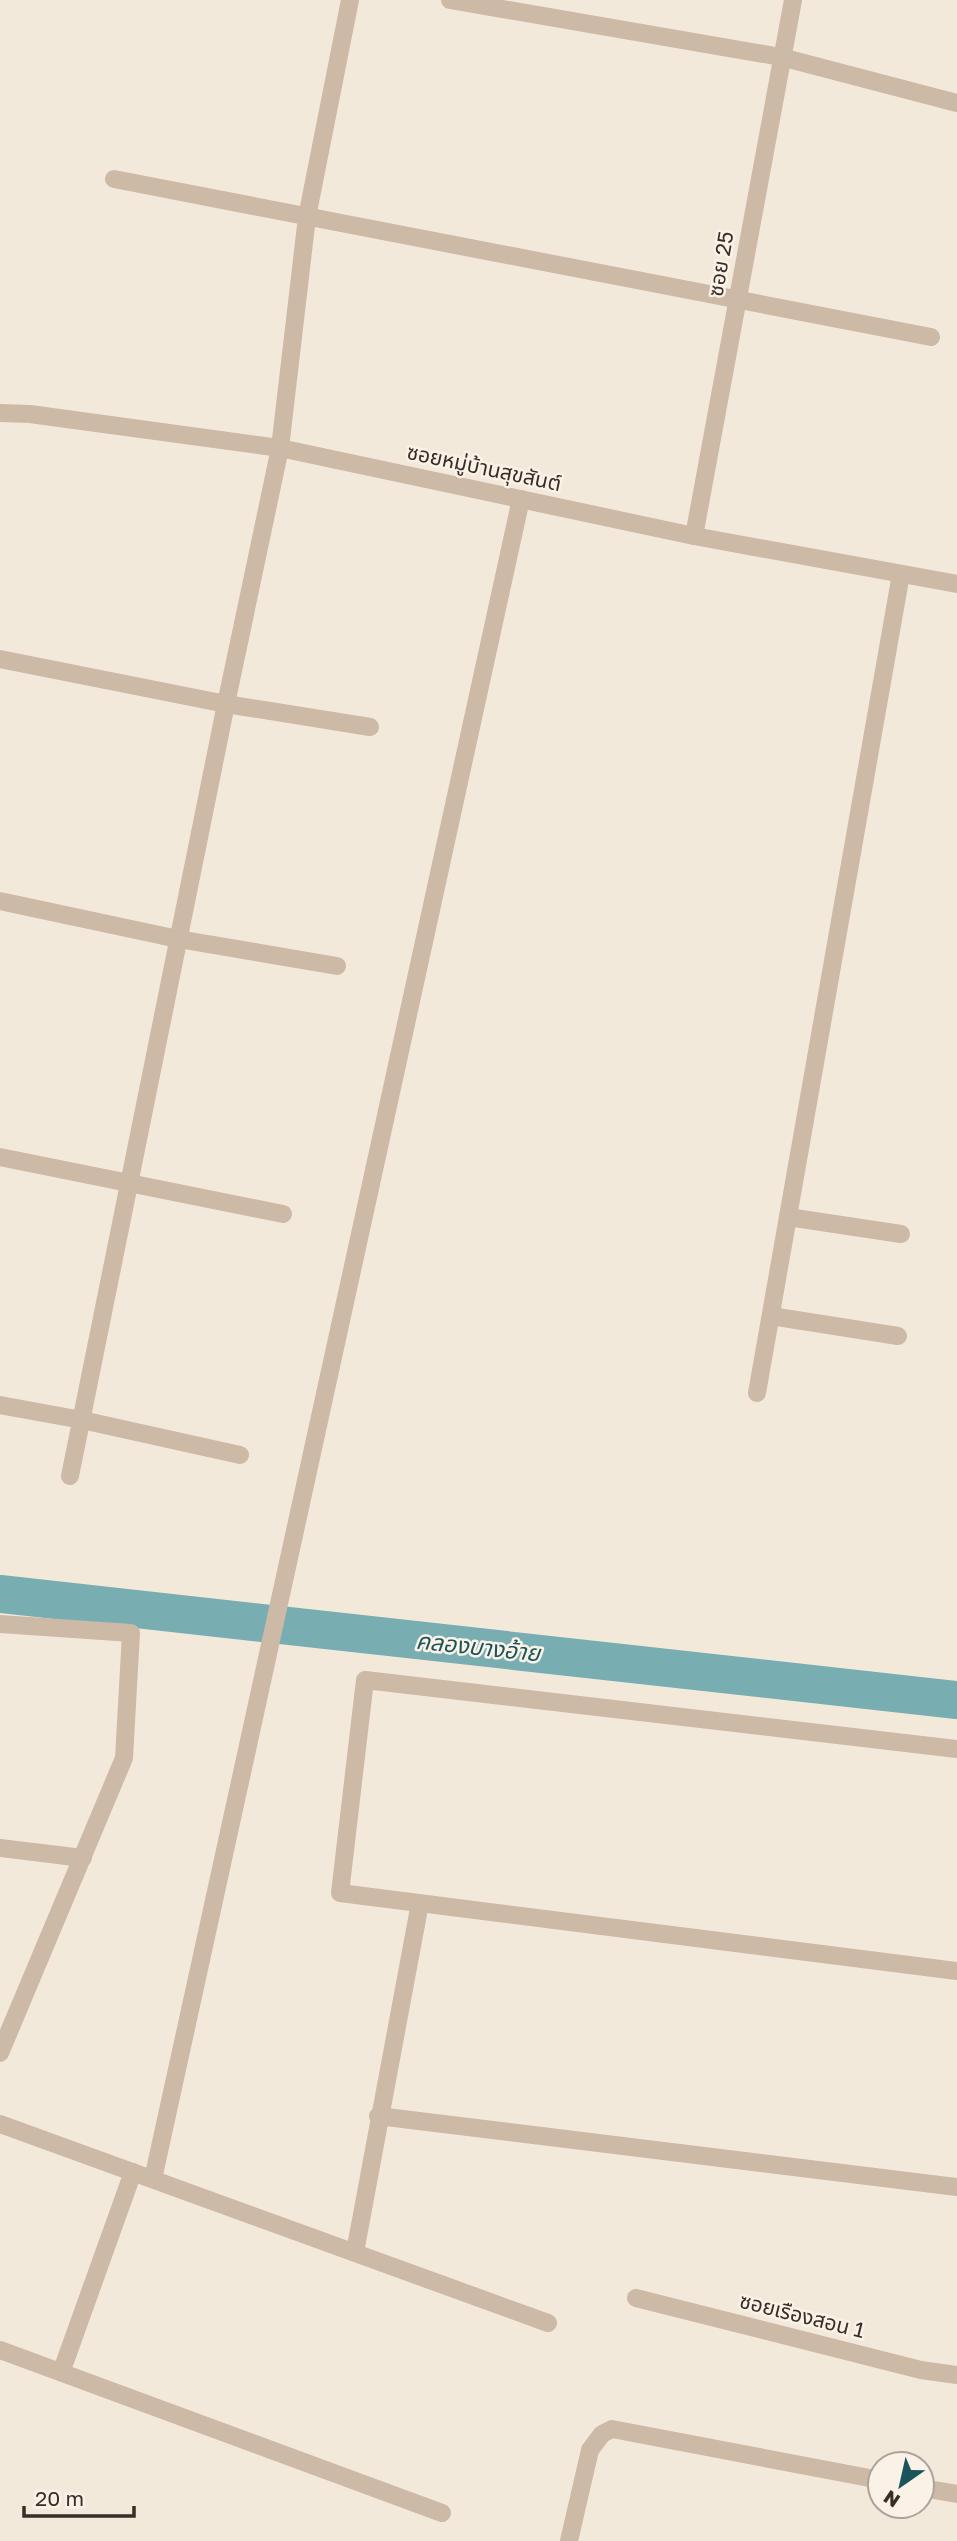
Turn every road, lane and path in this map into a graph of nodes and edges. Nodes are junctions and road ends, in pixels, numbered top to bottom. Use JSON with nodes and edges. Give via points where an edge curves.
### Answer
{"nodes":[{"id":1,"x":350,"y":0,"type":"edge"},
{"id":2,"x":450,"y":0,"type":"edge"},
{"id":3,"x":793,"y":0,"type":"edge"},
{"id":4,"x":781,"y":57,"type":"junction"},
{"id":5,"x":957,"y":103,"type":"edge"},
{"id":6,"x":114,"y":179,"type":"dead end"},
{"id":7,"x":307,"y":217,"type":"junction"},
{"id":8,"x":738,"y":298,"type":"junction"},
{"id":9,"x":931,"y":337,"type":"dead end"},
{"id":10,"x":0,"y":413,"type":"edge"},
{"id":11,"x":280,"y":448,"type":"junction"},
{"id":12,"x":521,"y":499,"type":"junction"},
{"id":13,"x":694,"y":536,"type":"junction"},
{"id":14,"x":901,"y":574,"type":"junction"},
{"id":15,"x":957,"y":584,"type":"edge"},
{"id":16,"x":0,"y":659,"type":"edge"},
{"id":17,"x":226,"y":704,"type":"junction"},
{"id":18,"x":370,"y":727,"type":"dead end"},
{"id":19,"x":0,"y":901,"type":"edge"},
{"id":20,"x":178,"y":939,"type":"junction"},
{"id":21,"x":337,"y":966,"type":"dead end"},
{"id":22,"x":0,"y":1157,"type":"edge"},
{"id":23,"x":130,"y":1181,"type":"junction"},
{"id":24,"x":283,"y":1214,"type":"dead end"},
{"id":25,"x":788,"y":1217,"type":"junction"},
{"id":26,"x":901,"y":1234,"type":"dead end"},
{"id":27,"x":771,"y":1316,"type":"junction"},
{"id":28,"x":898,"y":1336,"type":"dead end"},
{"id":29,"x":757,"y":1393,"type":"dead end"},
{"id":30,"x":0,"y":1405,"type":"edge"},
{"id":31,"x":82,"y":1420,"type":"junction"},
{"id":32,"x":240,"y":1455,"type":"dead end"},
{"id":33,"x":70,"y":1476,"type":"dead end"},
{"id":34,"x":0,"y":1624,"type":"edge"},
{"id":35,"x":957,"y":1749,"type":"edge"},
{"id":36,"x":0,"y":1848,"type":"edge"},
{"id":37,"x":83,"y":1858,"type":"junction"},
{"id":38,"x":420,"y":1903,"type":"junction"},
{"id":39,"x":957,"y":1970,"type":"edge"},
{"id":40,"x":0,"y":2053,"type":"edge"},
{"id":41,"x":378,"y":2116,"type":"junction"},
{"id":42,"x":0,"y":2124,"type":"edge"},
{"id":43,"x":133,"y":2172,"type":"junction"},
{"id":44,"x":153,"y":2179,"type":"junction"},
{"id":45,"x":957,"y":2187,"type":"edge"},
{"id":46,"x":355,"y":2252,"type":"junction"},
{"id":47,"x":636,"y":2298,"type":"dead end"},
{"id":48,"x":548,"y":2323,"type":"dead end"},
{"id":49,"x":0,"y":2350,"type":"edge"},
{"id":50,"x":62,"y":2370,"type":"junction"},
{"id":51,"x":957,"y":2375,"type":"edge"},
{"id":52,"x":866,"y":2477,"type":"edge"},
{"id":53,"x":936,"y":2490,"type":"edge"},
{"id":54,"x":957,"y":2494,"type":"edge"},
{"id":55,"x":443,"y":2513,"type":"dead end"},
{"id":56,"x":569,"y":2541,"type":"edge"}],
"edges":[{"from":1,"to":7,"type":"street"},
{"from":2,"to":4,"type":"street"},
{"from":3,"to":4,"type":"street","name":"ซอย 25"},
{"from":4,"to":5,"type":"street"},
{"from":4,"to":8,"type":"street","name":"ซอย 25"},
{"from":6,"to":7,"type":"street"},
{"from":7,"to":8,"type":"street"},
{"from":7,"to":11,"type":"street"},
{"from":8,"to":9,"type":"street"},
{"from":8,"to":13,"type":"street","name":"ซอย 25"},
{"from":10,"to":11,"type":"street","name":"ซอยหมู่บ้านสุขสันต์"},
{"from":11,"to":12,"type":"street","name":"ซอยหมู่บ้านสุขสันต์"},
{"from":11,"to":17,"type":"street"},
{"from":12,"to":13,"type":"street","name":"ซอยหมู่บ้านสุขสันต์"},
{"from":12,"to":44,"type":"street"},
{"from":13,"to":14,"type":"street","name":"ซอยหมู่บ้านสุขสันต์"},
{"from":14,"to":15,"type":"street","name":"ซอยหมู่บ้านสุขสันต์"},
{"from":14,"to":25,"type":"street"},
{"from":16,"to":17,"type":"street"},
{"from":17,"to":18,"type":"street"},
{"from":17,"to":20,"type":"street"},
{"from":19,"to":20,"type":"street"},
{"from":20,"to":21,"type":"street"},
{"from":20,"to":23,"type":"street"},
{"from":22,"to":23,"type":"street"},
{"from":23,"to":24,"type":"street"},
{"from":23,"to":31,"type":"street"},
{"from":25,"to":26,"type":"street"},
{"from":25,"to":27,"type":"street"},
{"from":27,"to":28,"type":"street"},
{"from":27,"to":29,"type":"street"},
{"from":30,"to":31,"type":"street"},
{"from":31,"to":32,"type":"street"},
{"from":31,"to":33,"type":"street"},
{"from":34,"to":37,"type":"street","via":[[131,1633],[124,1758]]},
{"from":35,"to":38,"type":"street","via":[[365,1680],[340,1893]]},
{"from":36,"to":37,"type":"street"},
{"from":37,"to":40,"type":"street"},
{"from":38,"to":39,"type":"street"},
{"from":38,"to":41,"type":"street"},
{"from":41,"to":45,"type":"street"},
{"from":41,"to":46,"type":"street"},
{"from":42,"to":43,"type":"street"},
{"from":43,"to":44,"type":"street"},
{"from":43,"to":50,"type":"street"},
{"from":44,"to":46,"type":"street"},
{"from":46,"to":48,"type":"street"},
{"from":47,"to":51,"type":"street","name":"ซอยเรืองสอน 1","via":[[921,2370]]},
{"from":49,"to":50,"type":"street"},
{"from":50,"to":55,"type":"street"},
{"from":52,"to":56,"type":"street","via":[[612,2429],[590,2450]]},
{"from":53,"to":54,"type":"street"}]}
